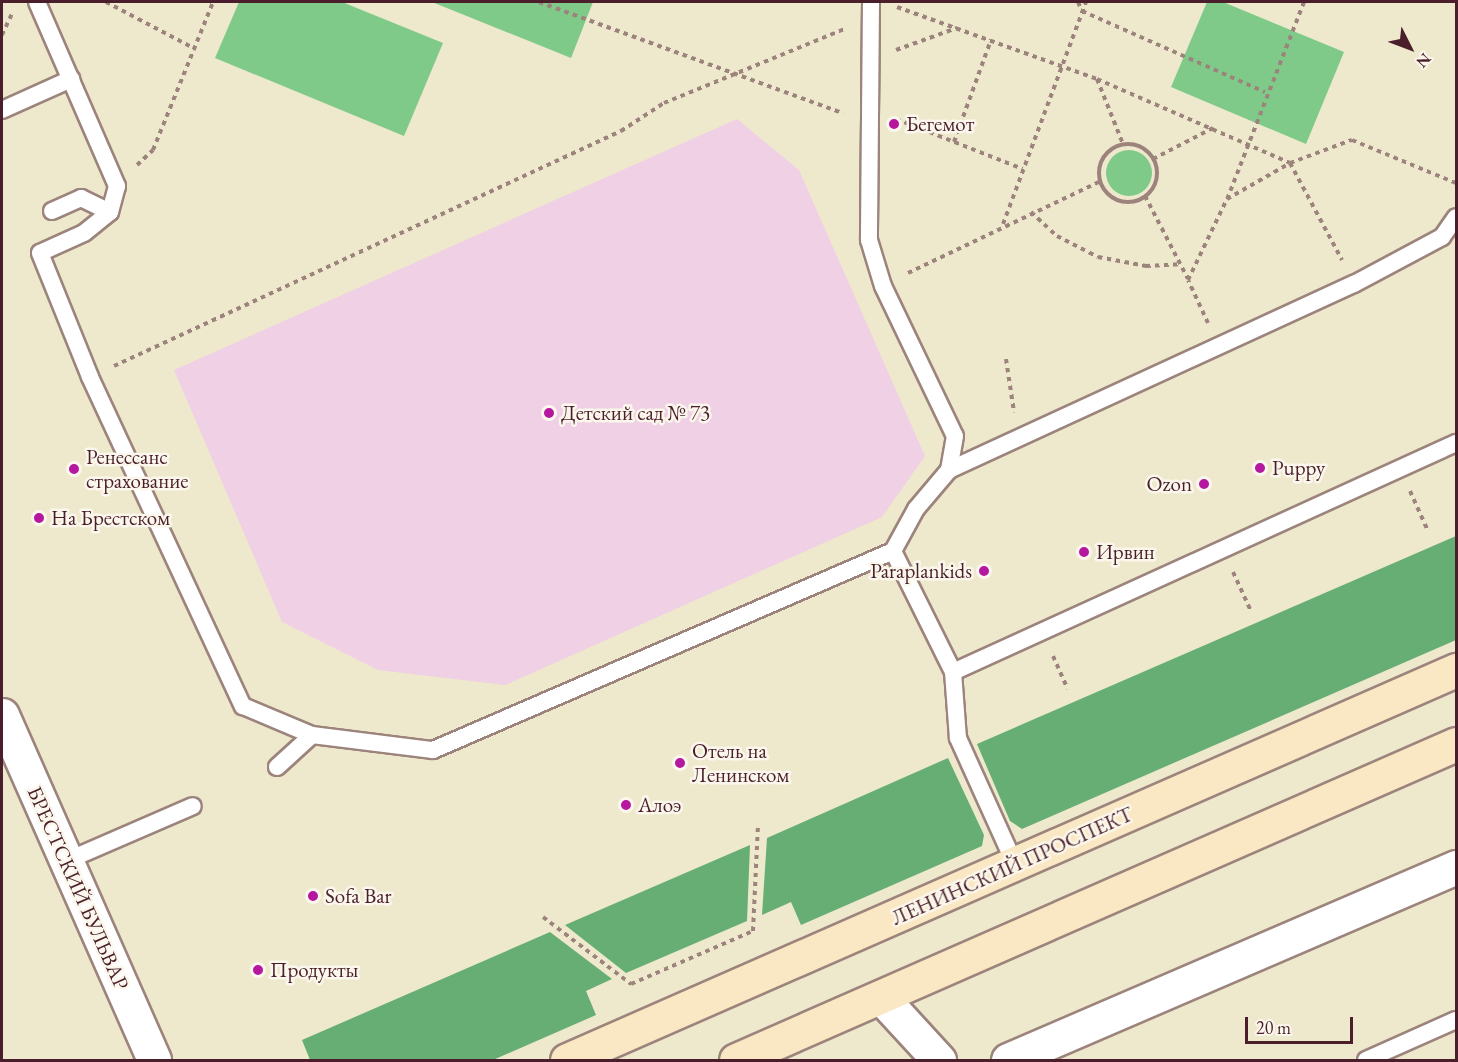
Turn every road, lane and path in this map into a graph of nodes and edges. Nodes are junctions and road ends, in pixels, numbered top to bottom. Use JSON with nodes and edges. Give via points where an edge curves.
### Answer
{"nodes":[{"id":1,"x":37,"y":2,"type":"edge"},
{"id":2,"x":106,"y":2,"type":"edge"},
{"id":3,"x":213,"y":2,"type":"edge"},
{"id":4,"x":539,"y":2,"type":"edge"},
{"id":5,"x":871,"y":2,"type":"edge"},
{"id":6,"x":1078,"y":2,"type":"edge"},
{"id":7,"x":1086,"y":2,"type":"edge"},
{"id":8,"x":1304,"y":2,"type":"edge"},
{"id":9,"x":891,"y":5,"type":"dead end"},
{"id":10,"x":14,"y":10,"type":"dead end"},
{"id":11,"x":1082,"y":11,"type":"junction"},
{"id":12,"x":847,"y":26,"type":"dead end"},
{"id":13,"x":957,"y":27,"type":"junction"},
{"id":14,"x":2,"y":35,"type":"edge"},
{"id":15,"x":991,"y":40,"type":"junction"},
{"id":16,"x":195,"y":49,"type":"junction"},
{"id":17,"x":871,"y":60,"type":"junction"},
{"id":18,"x":1062,"y":66,"type":"junction"},
{"id":19,"x":733,"y":75,"type":"junction"},
{"id":20,"x":71,"y":79,"type":"junction"},
{"id":21,"x":1097,"y":79,"type":"junction"},
{"id":22,"x":1265,"y":92,"type":"junction"},
{"id":23,"x":2,"y":110,"type":"edge"},
{"id":24,"x":894,"y":118,"type":"dead end"},
{"id":25,"x":870,"y":123,"type":"junction"},
{"id":26,"x":1213,"y":128,"type":"junction"},
{"id":27,"x":954,"y":142,"type":"junction"},
{"id":28,"x":1250,"y":143,"type":"junction"},
{"id":29,"x":1123,"y":144,"type":"junction"},
{"id":30,"x":1153,"y":159,"type":"junction"},
{"id":31,"x":1290,"y":163,"type":"junction"},
{"id":32,"x":1023,"y":169,"type":"junction"},
{"id":33,"x":1099,"y":182,"type":"junction"},
{"id":34,"x":1456,"y":183,"type":"edge"},
{"id":35,"x":117,"y":186,"type":"junction"},
{"id":36,"x":1145,"y":196,"type":"junction"},
{"id":37,"x":1227,"y":199,"type":"junction"},
{"id":38,"x":52,"y":211,"type":"dead end"},
{"id":39,"x":110,"y":212,"type":"junction"},
{"id":40,"x":1031,"y":212,"type":"junction"},
{"id":41,"x":1456,"y":217,"type":"edge"},
{"id":42,"x":1002,"y":224,"type":"junction"},
{"id":43,"x":1330,"y":237,"type":"dead end"},
{"id":44,"x":1180,"y":264,"type":"junction"},
{"id":45,"x":1188,"y":280,"type":"junction"},
{"id":46,"x":883,"y":286,"type":"junction"},
{"id":47,"x":1218,"y":347,"type":"junction"},
{"id":48,"x":1006,"y":359,"type":"dead end"},
{"id":49,"x":90,"y":377,"type":"junction"},
{"id":50,"x":1024,"y":436,"type":"junction"},
{"id":51,"x":1456,"y":443,"type":"edge"},
{"id":52,"x":949,"y":470,"type":"junction"},
{"id":53,"x":893,"y":551,"type":"junction"},
{"id":54,"x":1456,"y":670,"type":"edge"},
{"id":55,"x":953,"y":672,"type":"junction"},
{"id":56,"x":2,"y":715,"type":"edge"},
{"id":57,"x":312,"y":735,"type":"junction"},
{"id":58,"x":1456,"y":744,"type":"edge"},
{"id":59,"x":277,"y":767,"type":"dead end"},
{"id":60,"x":193,"y":806,"type":"dead end"},
{"id":61,"x":758,"y":824,"type":"dead end"},
{"id":62,"x":66,"y":861,"type":"junction"},
{"id":63,"x":1016,"y":864,"type":"junction"},
{"id":64,"x":1456,"y":867,"type":"edge"},
{"id":65,"x":543,"y":917,"type":"dead end"},
{"id":66,"x":881,"y":997,"type":"junction"},
{"id":67,"x":1456,"y":1020,"type":"edge"},
{"id":68,"x":154,"y":1060,"type":"edge"},
{"id":69,"x":567,"y":1060,"type":"edge"},
{"id":70,"x":736,"y":1060,"type":"edge"},
{"id":71,"x":939,"y":1060,"type":"edge"},
{"id":72,"x":1008,"y":1060,"type":"edge"},
{"id":73,"x":1366,"y":1060,"type":"edge"}],
"edges":[{"from":1,"to":20,"type":"lane"},
{"from":2,"to":16,"type":"path"},
{"from":3,"to":16,"type":"path"},
{"from":4,"to":19,"type":"path"},
{"from":5,"to":17,"type":"lane"},
{"from":6,"to":11,"type":"path"},
{"from":7,"to":11,"type":"path"},
{"from":8,"to":22,"type":"path"},
{"from":9,"to":13,"type":"path"},
{"from":10,"to":14,"type":"path"},
{"from":11,"to":18,"type":"path"},
{"from":11,"to":22,"type":"path"},
{"from":12,"to":19,"type":"path","via":[[840,34]]},
{"from":13,"to":15,"type":"path"},
{"from":13,"to":17,"type":"path"},
{"from":15,"to":18,"type":"path"},
{"from":15,"to":27,"type":"path"},
{"from":16,"to":35,"type":"path","via":[[153,150]]},
{"from":17,"to":25,"type":"lane"},
{"from":18,"to":21,"type":"path"},
{"from":18,"to":32,"type":"path"},
{"from":19,"to":25,"type":"path"},
{"from":19,"to":49,"type":"path","via":[[664,103],[621,131]]},
{"from":20,"to":23,"type":"lane"},
{"from":20,"to":35,"type":"lane"},
{"from":21,"to":26,"type":"path"},
{"from":21,"to":29,"type":"path"},
{"from":22,"to":28,"type":"path"},
{"from":24,"to":27,"type":"path"},
{"from":25,"to":46,"type":"lane","via":[[869,240]]},
{"from":26,"to":28,"type":"path"},
{"from":26,"to":30,"type":"path"},
{"from":27,"to":32,"type":"path"},
{"from":28,"to":31,"type":"path"},
{"from":28,"to":37,"type":"path"},
{"from":29,"to":30,"type":"path","via":[[1135,144]]},
{"from":29,"to":33,"type":"path","via":[[1102,159]]},
{"from":30,"to":36,"type":"path","via":[[1154,186]]},
{"from":31,"to":34,"type":"path","via":[[1352,140]]},
{"from":31,"to":37,"type":"path"},
{"from":31,"to":43,"type":"path"},
{"from":32,"to":42,"type":"path"},
{"from":33,"to":36,"type":"path","via":[[1120,201]]},
{"from":33,"to":40,"type":"path"},
{"from":35,"to":39,"type":"lane"},
{"from":36,"to":44,"type":"path"},
{"from":37,"to":45,"type":"path"},
{"from":38,"to":39,"type":"lane","via":[[81,198]]},
{"from":39,"to":49,"type":"lane","via":[[84,233],[40,253]]},
{"from":40,"to":42,"type":"path"},
{"from":40,"to":44,"type":"path","via":[[1057,236],[1098,257],[1146,266]]},
{"from":41,"to":47,"type":"lane","via":[[1442,237]]},
{"from":42,"to":46,"type":"path"},
{"from":44,"to":45,"type":"path"},
{"from":45,"to":47,"type":"path"},
{"from":46,"to":52,"type":"lane","via":[[955,436]]},
{"from":47,"to":50,"type":"lane"},
{"from":48,"to":50,"type":"path"},
{"from":49,"to":57,"type":"lane","via":[[243,706]]},
{"from":50,"to":52,"type":"lane"},
{"from":51,"to":55,"type":"lane"},
{"from":52,"to":53,"type":"lane","via":[[916,509]]},
{"from":53,"to":55,"type":"lane"},
{"from":53,"to":57,"type":"lane","via":[[434,750]]},
{"from":54,"to":63,"type":"main road","name":"ЛЕНИНСКИЙ ПРОСПЕКТ"},
{"from":55,"to":63,"type":"lane","via":[[958,738]]},
{"from":56,"to":62,"type":"street","name":"БРЕСТСКИЙ БУЛЬВАР"},
{"from":57,"to":59,"type":"lane"},
{"from":58,"to":66,"type":"main road"},
{"from":60,"to":62,"type":"lane"},
{"from":61,"to":65,"type":"path","via":[[753,931],[631,984]]},
{"from":62,"to":68,"type":"street","name":"БРЕСТСКИЙ БУЛЬВАР"},
{"from":63,"to":69,"type":"main road","name":"ЛЕНИНСКИЙ ПРОСПЕКТ"},
{"from":64,"to":72,"type":"street"},
{"from":66,"to":70,"type":"main road"},
{"from":66,"to":71,"type":"street"},
{"from":67,"to":73,"type":"lane"}]}
